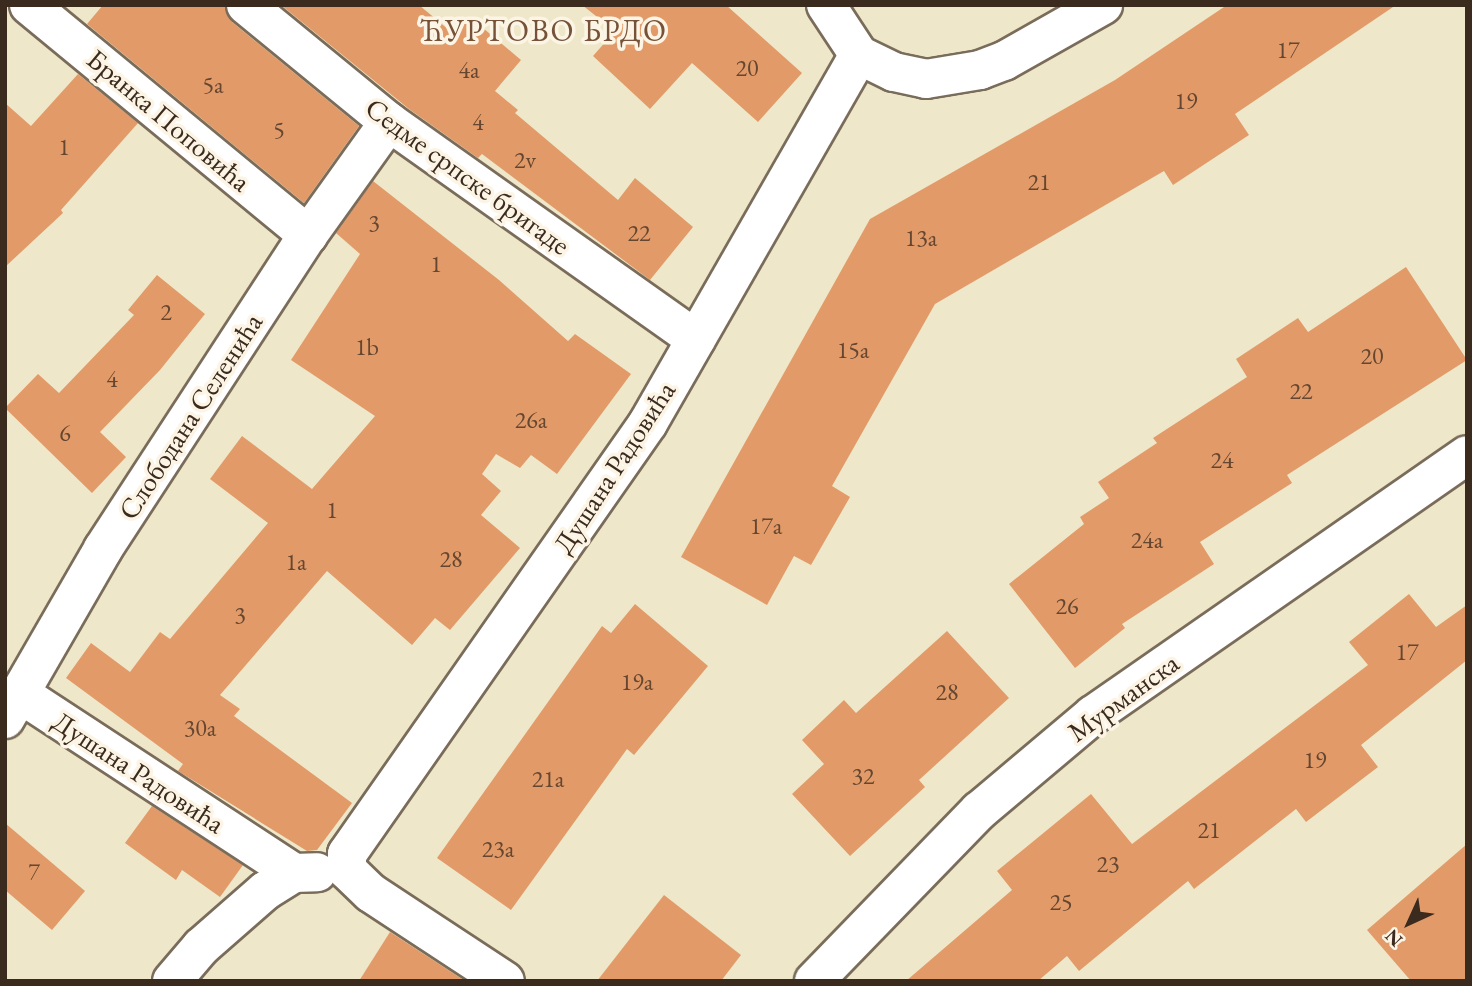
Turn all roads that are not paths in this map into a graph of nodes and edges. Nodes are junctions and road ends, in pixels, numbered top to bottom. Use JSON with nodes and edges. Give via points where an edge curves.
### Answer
{"nodes":[{"id":1,"x":29,"y":5,"type":"edge"},
{"id":2,"x":246,"y":5,"type":"edge"},
{"id":3,"x":827,"y":5,"type":"edge"},
{"id":4,"x":1103,"y":5,"type":"edge"},
{"id":5,"x":859,"y":55,"type":"junction"},
{"id":6,"x":389,"y":122,"type":"junction"},
{"id":7,"x":308,"y":236,"type":"junction"},
{"id":8,"x":696,"y":339,"type":"junction"},
{"id":9,"x":1467,"y":455,"type":"edge"},
{"id":10,"x":12,"y":706,"type":"edge"},
{"id":11,"x":347,"y":870,"type":"junction"},
{"id":12,"x":294,"y":873,"type":"junction"},
{"id":13,"x":172,"y":981,"type":"edge"},
{"id":14,"x":506,"y":981,"type":"edge"},
{"id":15,"x":814,"y":981,"type":"edge"}],
"edges":[{"from":1,"to":7,"type":"street","name":"Бранка Поповића"},
{"from":2,"to":6,"type":"street","name":"Седме српске бригаде"},
{"from":3,"to":5,"type":"street"},
{"from":4,"to":5,"type":"street","via":[[1004,61],[961,74],[926,79],[905,76]]},
{"from":5,"to":8,"type":"street","name":"Душана Радовића"},
{"from":6,"to":7,"type":"street","name":"Слободана Селенића"},
{"from":6,"to":8,"type":"street","name":"Седме српске бригаде"},
{"from":7,"to":10,"type":"street","name":"Слободана Селенића","via":[[103,549]]},
{"from":8,"to":11,"type":"street","name":"Душана Радовића","via":[[613,475],[347,854]]},
{"from":9,"to":15,"type":"street","name":"Мурманска","via":[[1093,715],[979,811]]},
{"from":10,"to":12,"type":"street","name":"Душана Радовића"},
{"from":11,"to":12,"type":"street"},
{"from":11,"to":14,"type":"street","via":[[371,893]]},
{"from":12,"to":13,"type":"street","via":[[243,908]]}]}
